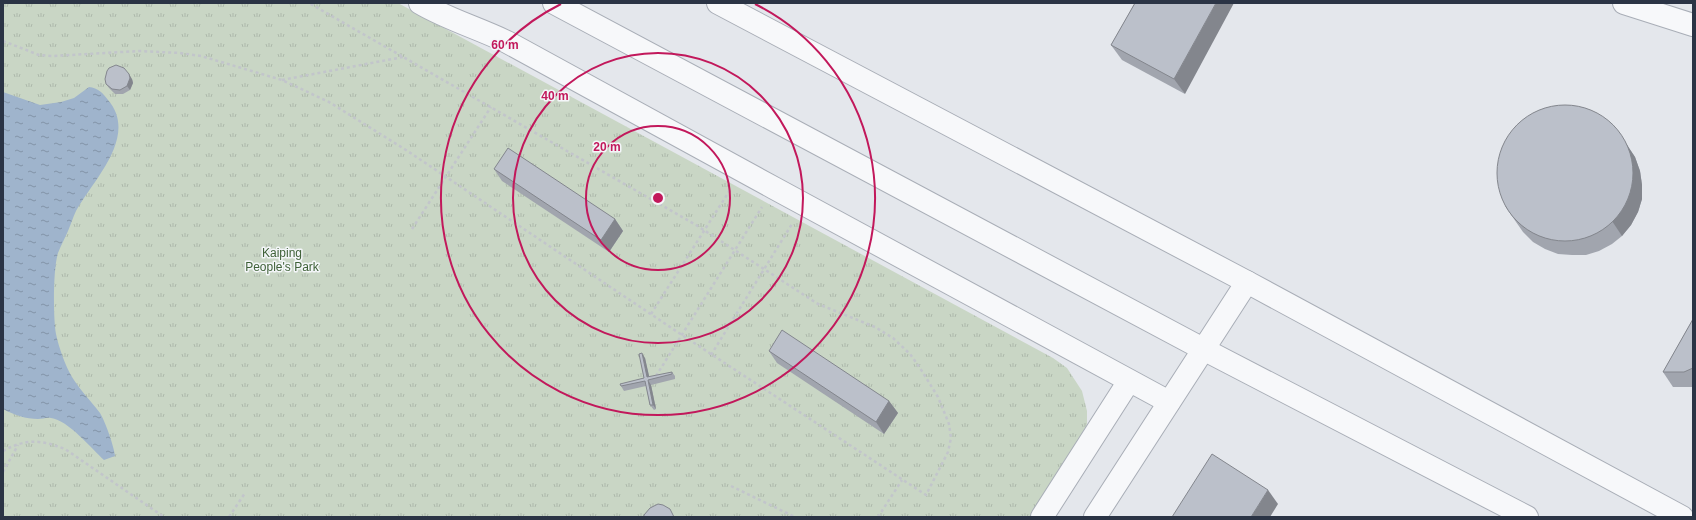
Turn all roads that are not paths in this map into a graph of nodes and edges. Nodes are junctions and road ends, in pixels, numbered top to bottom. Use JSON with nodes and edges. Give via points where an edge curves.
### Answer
{"nodes":[{"id":1,"x":420,"y":3,"type":"edge"},
{"id":2,"x":554,"y":3,"type":"edge"},
{"id":3,"x":718,"y":3,"type":"edge"},
{"id":4,"x":1624,"y":3,"type":"edge"},
{"id":5,"x":1693,"y":25,"type":"edge"},
{"id":6,"x":1247,"y":282,"type":"junction"},
{"id":7,"x":1203,"y":349,"type":"junction"},
{"id":8,"x":1130,"y":381,"type":"junction"},
{"id":9,"x":1169,"y":402,"type":"junction"},
{"id":10,"x":1042,"y":517,"type":"edge"},
{"id":11,"x":1095,"y":517,"type":"edge"},
{"id":12,"x":1527,"y":517,"type":"edge"},
{"id":13,"x":1682,"y":517,"type":"edge"}],
"edges":[{"from":1,"to":8,"type":"street","via":[[507,42]]},
{"from":2,"to":7,"type":"street"},
{"from":3,"to":6,"type":"street"},
{"from":4,"to":5,"type":"street"},
{"from":6,"to":7,"type":"street"},
{"from":6,"to":13,"type":"street"},
{"from":7,"to":9,"type":"street"},
{"from":7,"to":12,"type":"street"},
{"from":8,"to":9,"type":"street"},
{"from":8,"to":10,"type":"street"},
{"from":9,"to":11,"type":"street"}]}
